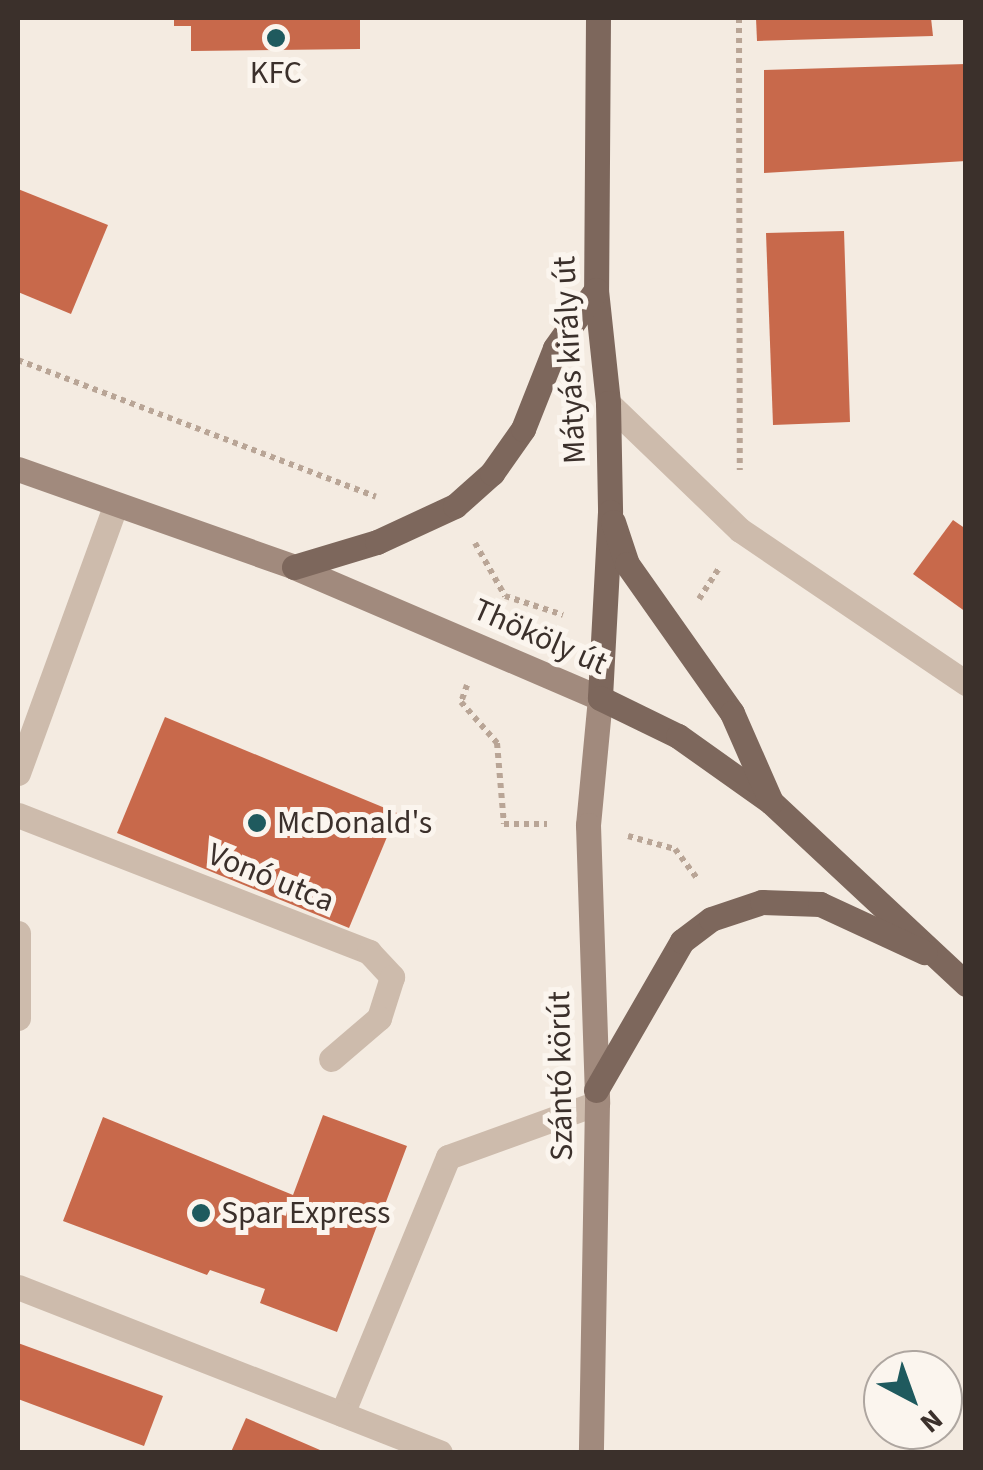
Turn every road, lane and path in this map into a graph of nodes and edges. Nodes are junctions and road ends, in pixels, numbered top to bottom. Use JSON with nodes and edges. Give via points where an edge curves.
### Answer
{"nodes":[{"id":1,"x":598,"y":18,"type":"edge"},
{"id":2,"x":738,"y":18,"type":"edge"},
{"id":3,"x":596,"y":290,"type":"junction"},
{"id":4,"x":18,"y":360,"type":"edge"},
{"id":5,"x":608,"y":403,"type":"junction"},
{"id":6,"x":18,"y":469,"type":"edge"},
{"id":7,"x":455,"y":506,"type":"junction"},
{"id":8,"x":115,"y":507,"type":"junction"},
{"id":9,"x":610,"y":512,"type":"junction"},
{"id":10,"x":740,"y":530,"type":"junction"},
{"id":11,"x":294,"y":567,"type":"junction"},
{"id":12,"x":504,"y":596,"type":"dead end"},
{"id":13,"x":480,"y":646,"type":"junction"},
{"id":14,"x":966,"y":683,"type":"edge"},
{"id":15,"x":600,"y":698,"type":"junction"},
{"id":16,"x":18,"y":773,"type":"edge"},
{"id":17,"x":771,"y":802,"type":"junction"},
{"id":18,"x":18,"y":815,"type":"edge"},
{"id":19,"x":588,"y":824,"type":"junction"},
{"id":20,"x":675,"y":849,"type":"dead end"},
{"id":21,"x":18,"y":932,"type":"edge"},
{"id":22,"x":947,"y":962,"type":"junction"},
{"id":23,"x":966,"y":984,"type":"edge"},
{"id":24,"x":18,"y":1018,"type":"edge"},
{"id":25,"x":331,"y":1059,"type":"dead end"},
{"id":26,"x":596,"y":1096,"type":"junction"},
{"id":27,"x":18,"y":1287,"type":"edge"},
{"id":28,"x":342,"y":1414,"type":"junction"},
{"id":29,"x":440,"y":1452,"type":"edge"},
{"id":30,"x":591,"y":1452,"type":"edge"}],
"edges":[{"from":1,"to":3,"type":"main road","name":"Mátyás király út"},
{"from":2,"to":10,"type":"path"},
{"from":3,"to":5,"type":"main road","name":"Mátyás király út"},
{"from":3,"to":7,"type":"main road","via":[[554,348],[523,428],[492,473]]},
{"from":4,"to":7,"type":"path","via":[[373,497]]},
{"from":5,"to":9,"type":"main road","name":"Mátyás király út"},
{"from":5,"to":10,"type":"street"},
{"from":6,"to":8,"type":"street","name":"Thököly út"},
{"from":7,"to":11,"type":"main road","via":[[377,542]]},
{"from":8,"to":11,"type":"street","name":"Thököly út"},
{"from":8,"to":16,"type":"street"},
{"from":9,"to":15,"type":"main road","name":"Mátyás király út"},
{"from":9,"to":17,"type":"main road","via":[[628,564],[707,669]]},
{"from":10,"to":14,"type":"street"},
{"from":11,"to":13,"type":"street","name":"Thököly út"},
{"from":12,"to":13,"type":"path"},
{"from":13,"to":15,"type":"street","name":"Thököly út"},
{"from":13,"to":19,"type":"path","via":[[460,702],[497,743],[504,824]]},
{"from":15,"to":17,"type":"main road","name":"Thököly út","via":[[678,736]]},
{"from":15,"to":19,"type":"street","name":"Szántó körút"},
{"from":17,"to":22,"type":"main road","name":"Thököly út"},
{"from":18,"to":25,"type":"street","name":"Vonó utca","via":[[369,952],[392,978],[379,1018]]},
{"from":19,"to":20,"type":"path"},
{"from":19,"to":26,"type":"street","name":"Szántó körút"},
{"from":21,"to":24,"type":"street"},
{"from":22,"to":23,"type":"main road","name":"Thököly út"},
{"from":22,"to":26,"type":"main road","via":[[820,904],[762,902],[724,914],[682,941]]},
{"from":26,"to":28,"type":"street","via":[[448,1156]]},
{"from":26,"to":30,"type":"street","name":"Szántó körút"},
{"from":27,"to":28,"type":"street"},
{"from":28,"to":29,"type":"street"}]}
